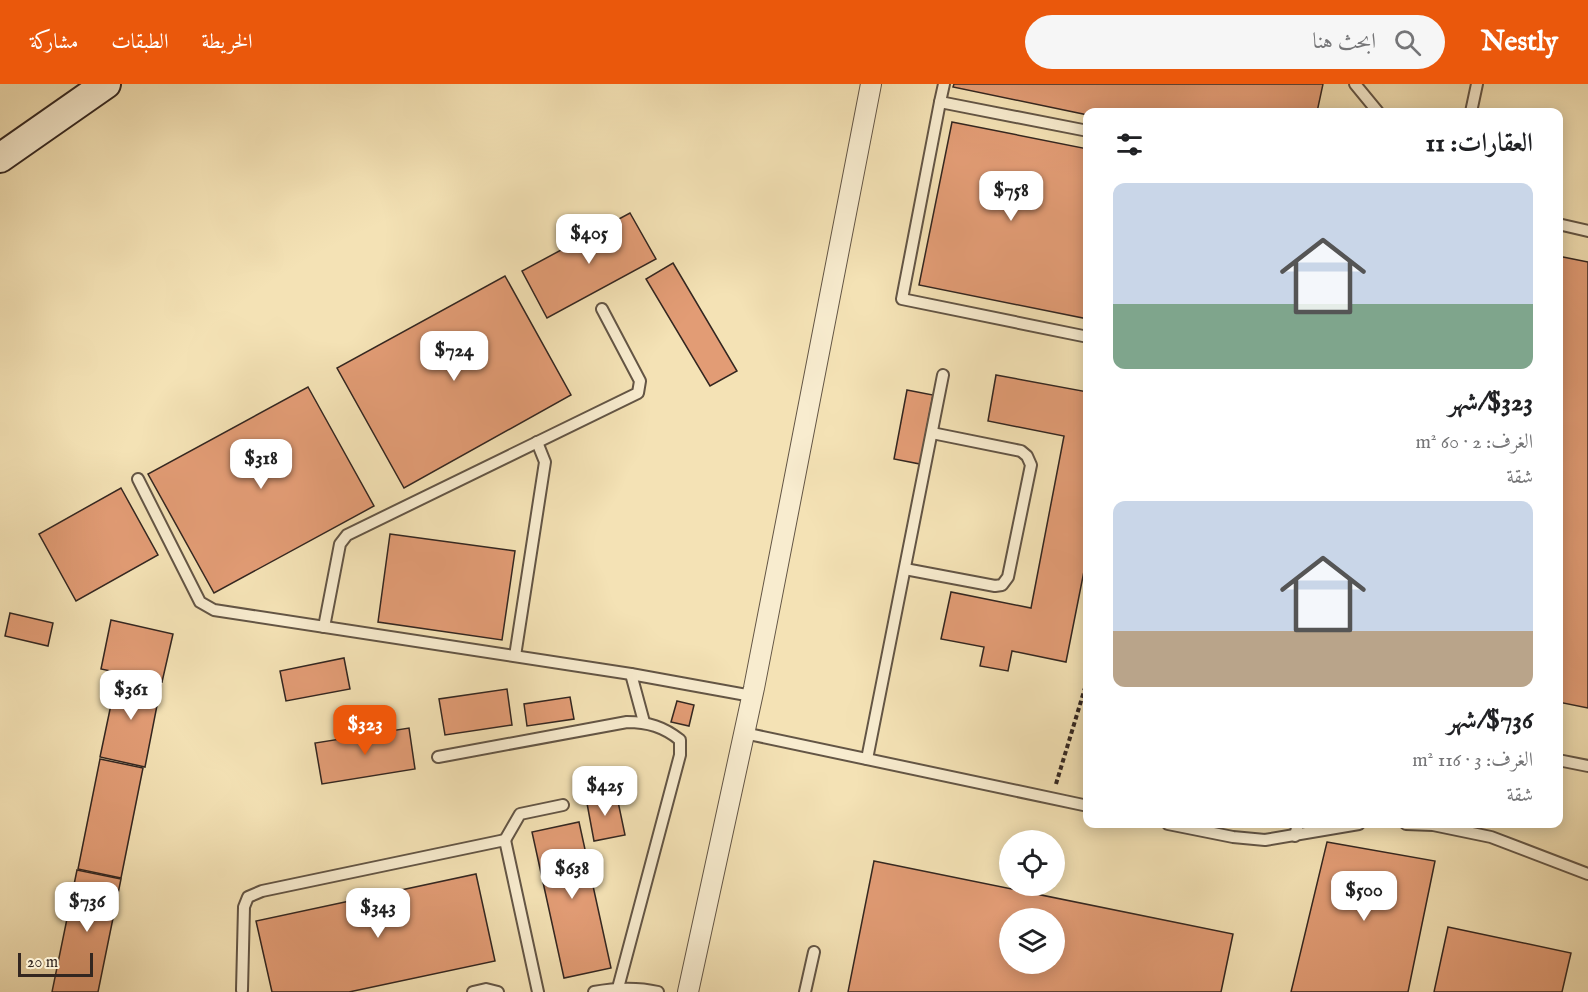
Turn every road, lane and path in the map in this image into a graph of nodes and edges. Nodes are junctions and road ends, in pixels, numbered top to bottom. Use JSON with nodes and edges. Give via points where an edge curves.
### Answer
{"nodes":[{"id":1,"x":106,"y":84,"type":"edge"},
{"id":2,"x":871,"y":84,"type":"edge"},
{"id":3,"x":944,"y":84,"type":"edge"},
{"id":4,"x":1355,"y":84,"type":"edge"},
{"id":5,"x":1477,"y":84,"type":"edge"},
{"id":6,"x":940,"y":102,"type":"junction"},
{"id":7,"x":1375,"y":108,"type":"edge"},
{"id":8,"x":1472,"y":108,"type":"edge"},
{"id":9,"x":1083,"y":130,"type":"edge"},
{"id":10,"x":0,"y":158,"type":"edge"},
{"id":11,"x":1563,"y":225,"type":"edge"},
{"id":12,"x":1588,"y":231,"type":"edge"},
{"id":13,"x":602,"y":309,"type":"dead end"},
{"id":14,"x":1083,"y":337,"type":"edge"},
{"id":15,"x":943,"y":375,"type":"dead end"},
{"id":16,"x":932,"y":433,"type":"junction"},
{"id":17,"x":537,"y":442,"type":"junction"},
{"id":18,"x":138,"y":479,"type":"dead end"},
{"id":19,"x":905,"y":569,"type":"junction"},
{"id":20,"x":324,"y":627,"type":"junction"},
{"id":21,"x":515,"y":656,"type":"junction"},
{"id":22,"x":631,"y":674,"type":"junction"},
{"id":23,"x":1083,"y":695,"type":"edge"},
{"id":24,"x":752,"y":696,"type":"junction"},
{"id":25,"x":644,"y":722,"type":"junction"},
{"id":26,"x":744,"y":733,"type":"junction"},
{"id":27,"x":438,"y":757,"type":"dead end"},
{"id":28,"x":867,"y":759,"type":"junction"},
{"id":29,"x":1563,"y":761,"type":"edge"},
{"id":30,"x":1588,"y":766,"type":"edge"},
{"id":31,"x":1052,"y":799,"type":"junction"},
{"id":32,"x":563,"y":804,"type":"dead end"},
{"id":33,"x":1083,"y":805,"type":"edge"},
{"id":34,"x":1188,"y":828,"type":"edge"},
{"id":35,"x":1297,"y":828,"type":"edge"},
{"id":36,"x":1338,"y":828,"type":"edge"},
{"id":37,"x":1448,"y":828,"type":"edge"},
{"id":38,"x":1295,"y":836,"type":"junction"},
{"id":39,"x":505,"y":840,"type":"junction"},
{"id":40,"x":1588,"y":874,"type":"edge"},
{"id":41,"x":814,"y":952,"type":"dead end"},
{"id":42,"x":618,"y":988,"type":"junction"},
{"id":43,"x":242,"y":990,"type":"dead end"},
{"id":44,"x":472,"y":992,"type":"edge"},
{"id":45,"x":498,"y":992,"type":"edge"},
{"id":46,"x":538,"y":992,"type":"edge"},
{"id":47,"x":594,"y":992,"type":"edge"},
{"id":48,"x":658,"y":992,"type":"edge"},
{"id":49,"x":688,"y":992,"type":"edge"},
{"id":50,"x":805,"y":992,"type":"edge"}],
"edges":[{"from":1,"to":10,"type":"main road"},
{"from":2,"to":24,"type":"street"},
{"from":3,"to":6,"type":"lane"},
{"from":4,"to":7,"type":"lane"},
{"from":5,"to":8,"type":"lane"},
{"from":6,"to":9,"type":"lane"},
{"from":6,"to":14,"type":"lane","via":[[902,299]]},
{"from":11,"to":12,"type":"lane"},
{"from":13,"to":17,"type":"lane","via":[[640,381],[638,393]]},
{"from":15,"to":16,"type":"lane"},
{"from":16,"to":19,"type":"lane"},
{"from":16,"to":19,"type":"lane","via":[[1021,451],[1031,465],[1008,577],[1002,585]]},
{"from":17,"to":20,"type":"lane","via":[[347,535],[340,544]]},
{"from":17,"to":21,"type":"lane","via":[[545,462]]},
{"from":18,"to":20,"type":"lane","via":[[200,602],[214,610]]},
{"from":19,"to":28,"type":"lane"},
{"from":20,"to":21,"type":"lane"},
{"from":21,"to":22,"type":"lane"},
{"from":22,"to":24,"type":"lane"},
{"from":22,"to":25,"type":"lane"},
{"from":23,"to":31,"type":"path"},
{"from":24,"to":26,"type":"street"},
{"from":25,"to":27,"type":"lane"},
{"from":25,"to":42,"type":"lane","via":[[669,731],[680,740],[680,755]]},
{"from":26,"to":28,"type":"lane"},
{"from":26,"to":49,"type":"street"},
{"from":28,"to":31,"type":"lane"},
{"from":29,"to":30,"type":"lane"},
{"from":31,"to":33,"type":"lane"},
{"from":32,"to":39,"type":"lane","via":[[520,814]]},
{"from":34,"to":38,"type":"lane","via":[[1265,840]]},
{"from":35,"to":38,"type":"lane"},
{"from":36,"to":38,"type":"lane"},
{"from":37,"to":40,"type":"lane","via":[[1491,837]]},
{"from":39,"to":43,"type":"lane","via":[[248,897],[244,907]]},
{"from":39,"to":46,"type":"lane"},
{"from":41,"to":50,"type":"lane"},
{"from":42,"to":47,"type":"lane"},
{"from":42,"to":48,"type":"lane"},
{"from":44,"to":45,"type":"lane"}]}
